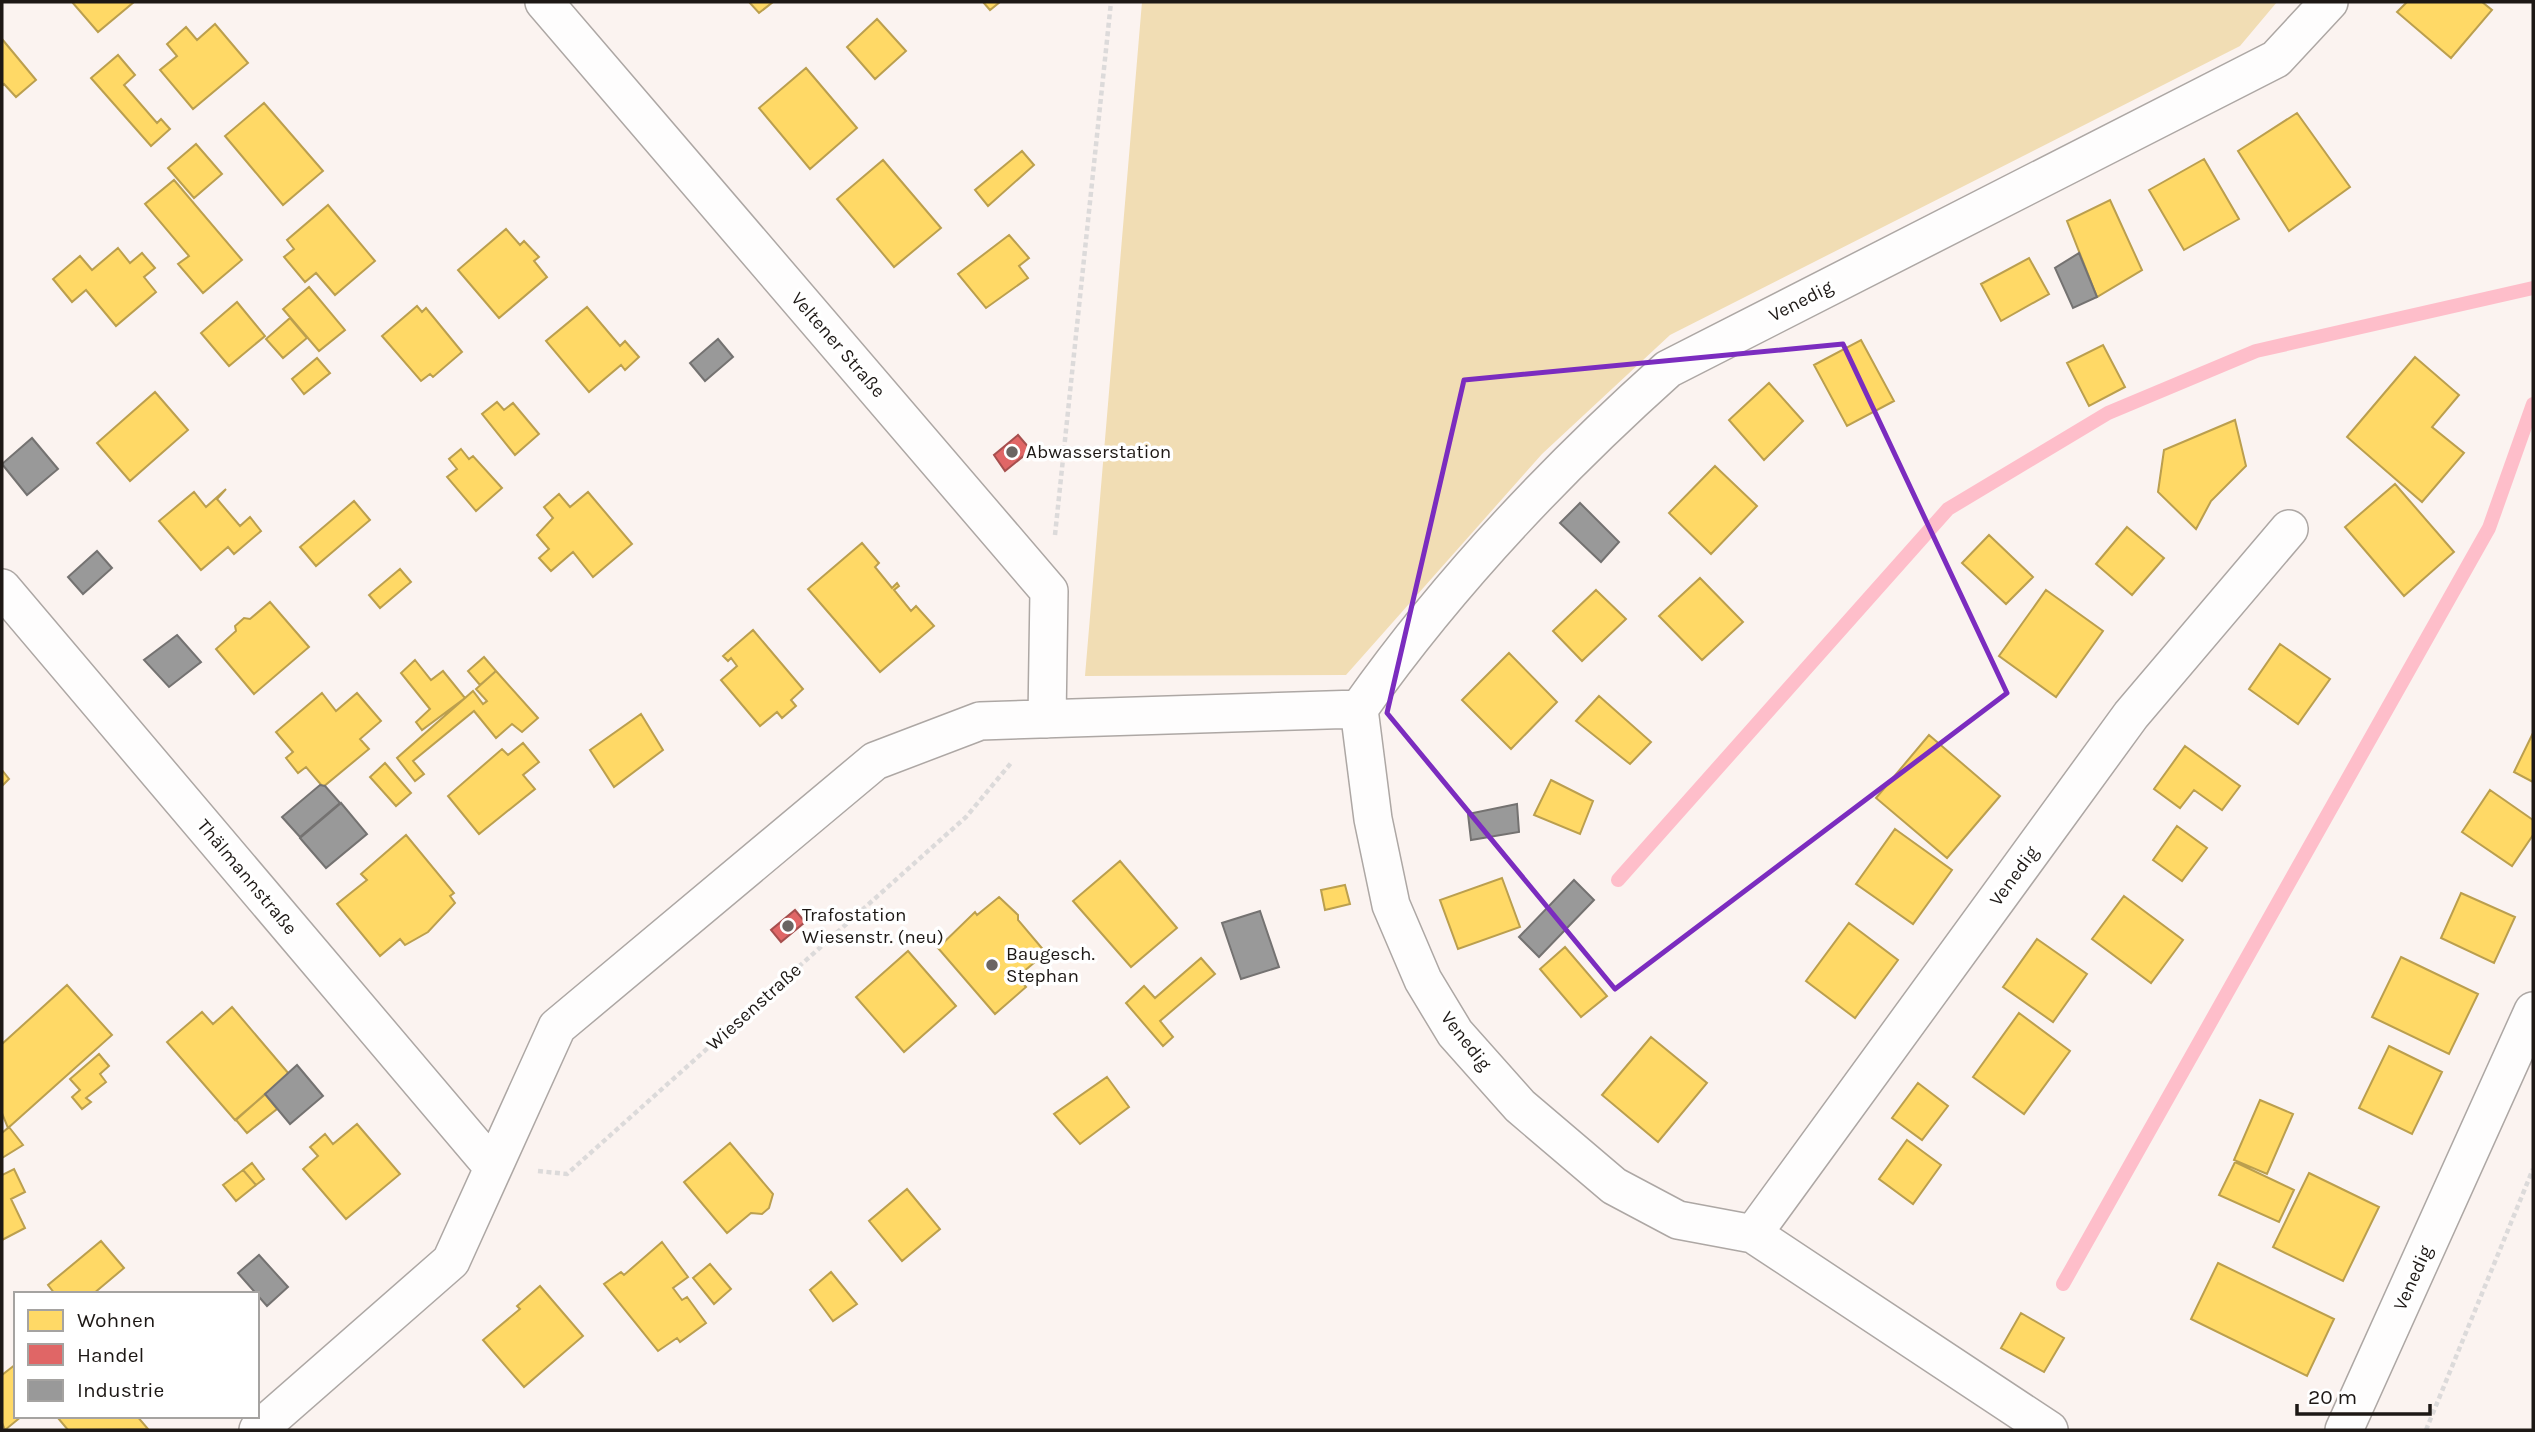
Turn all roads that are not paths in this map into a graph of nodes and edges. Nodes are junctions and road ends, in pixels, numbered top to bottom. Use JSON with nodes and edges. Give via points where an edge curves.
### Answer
{"nodes":[{"id":1,"x":544,"y":2,"type":"edge"},
{"id":2,"x":2329,"y":2,"type":"edge"},
{"id":3,"x":2289,"y":529,"type":"dead end"},
{"id":4,"x":2,"y":588,"type":"edge"},
{"id":5,"x":1359,"y":709,"type":"junction"},
{"id":6,"x":1047,"y":719,"type":"junction"},
{"id":7,"x":2533,"y":1010,"type":"edge"},
{"id":8,"x":492,"y":1166,"type":"junction"},
{"id":9,"x":1753,"y":1234,"type":"junction"},
{"id":10,"x":258,"y":1430,"type":"edge"},
{"id":11,"x":2049,"y":1430,"type":"edge"},
{"id":12,"x":2344,"y":1430,"type":"edge"}],
"edges":[{"from":1,"to":6,"type":"street","name":"Veltener Straße","via":[[1049,592]]},
{"from":2,"to":5,"type":"street","name":"Venedig","via":[[2276,59],[1668,369],[1584,444],[1502,531],[1409,638]]},
{"from":3,"to":9,"type":"street","name":"Venedig","via":[[2131,715]]},
{"from":4,"to":8,"type":"street","name":"Thälmannstraße"},
{"from":5,"to":6,"type":"street"},
{"from":5,"to":9,"type":"street","name":"Venedig","via":[[1373,819],[1391,905],[1423,980],[1455,1033],[1520,1106],[1614,1186],[1678,1220]]},
{"from":6,"to":8,"type":"street","via":[[980,721],[874,761],[557,1027]]},
{"from":7,"to":12,"type":"street","name":"Venedig"},
{"from":8,"to":10,"type":"street","via":[[450,1261]]},
{"from":9,"to":11,"type":"street","name":"Venedig"}]}
